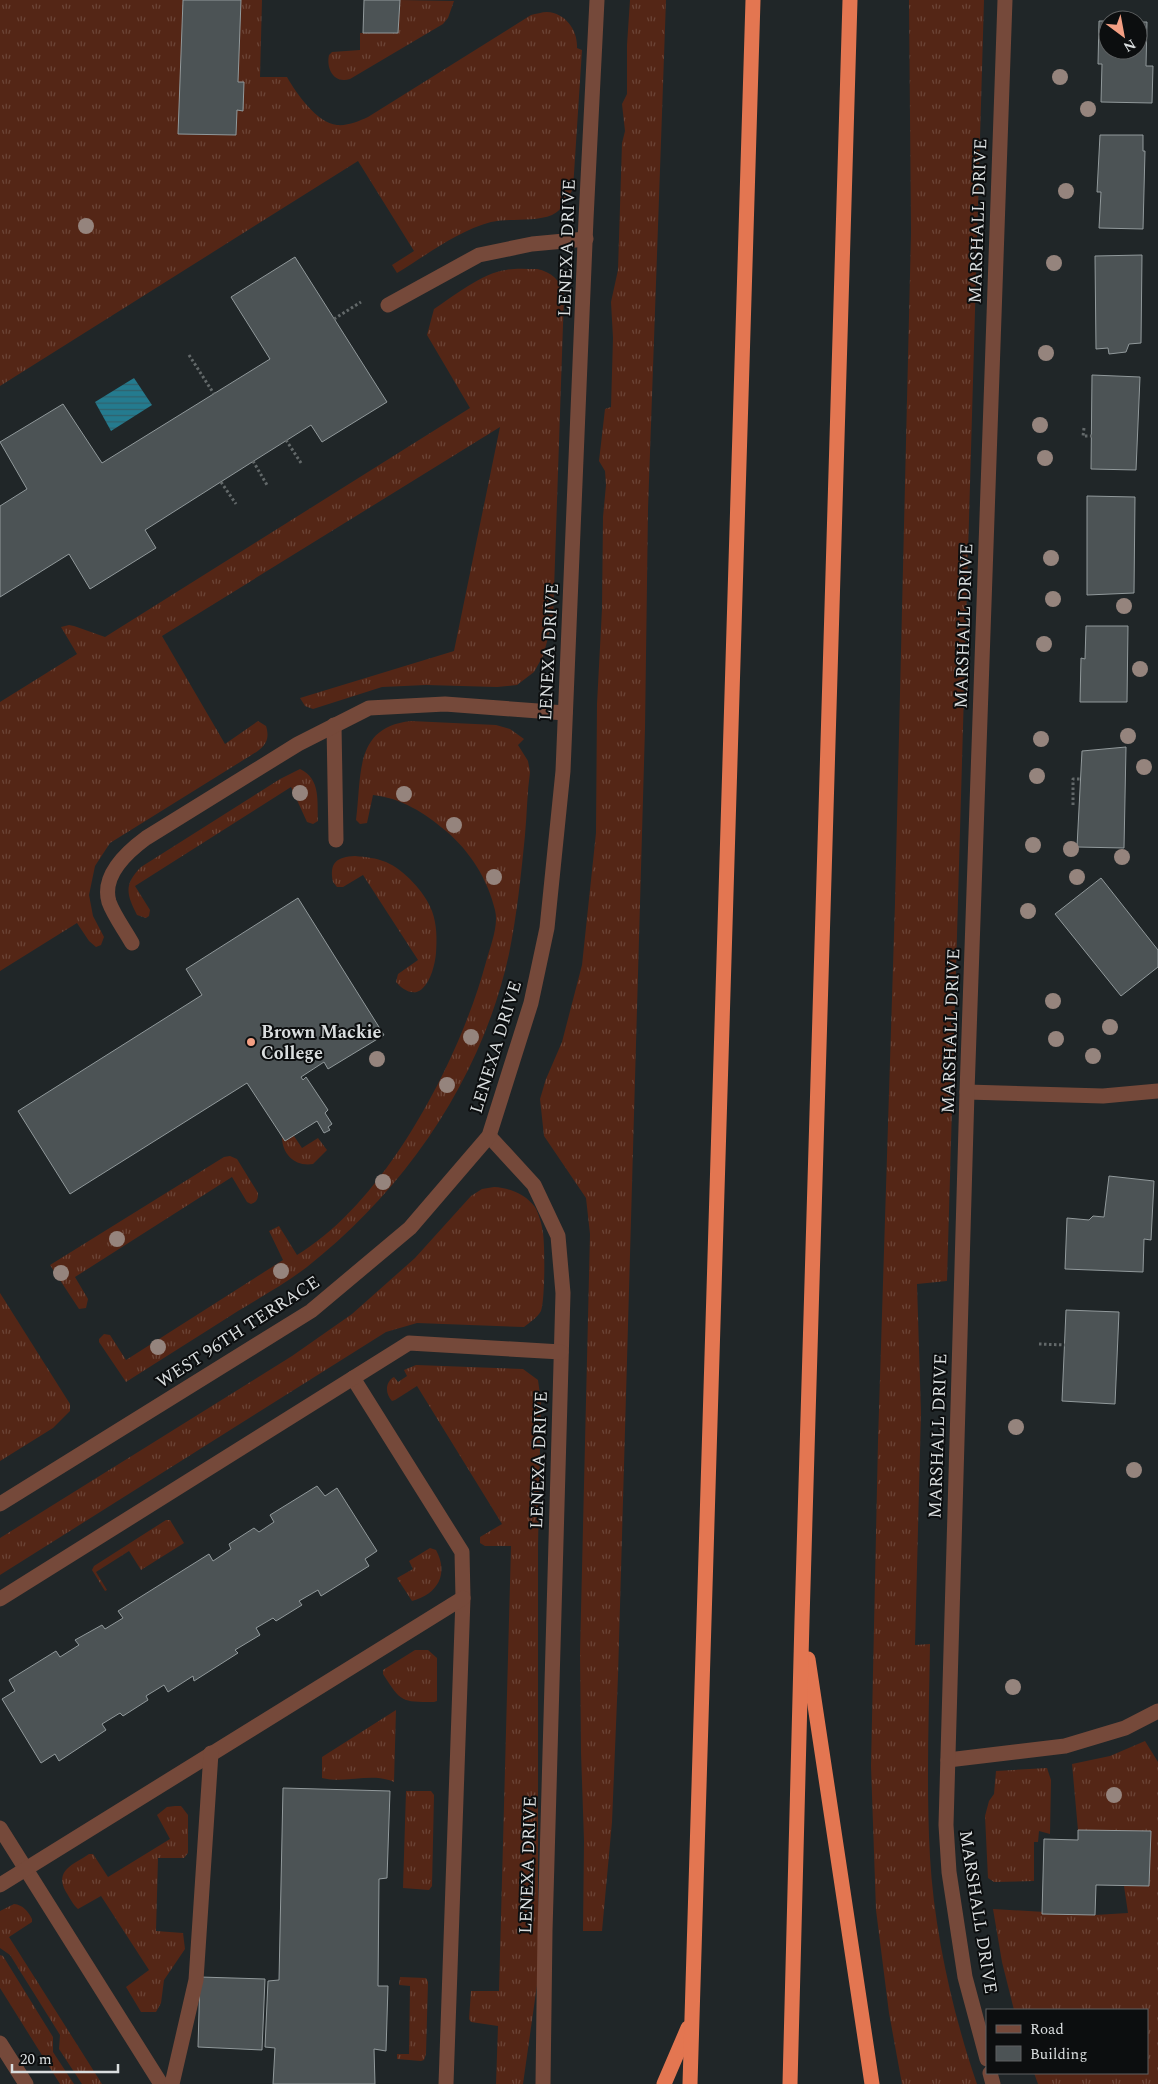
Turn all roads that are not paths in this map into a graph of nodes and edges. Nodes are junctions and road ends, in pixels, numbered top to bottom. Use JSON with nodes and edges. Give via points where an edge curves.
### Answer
{"nodes":[{"id":1,"x":598,"y":0,"type":"edge"},
{"id":2,"x":753,"y":0,"type":"edge"},
{"id":3,"x":850,"y":0,"type":"edge"},
{"id":4,"x":1005,"y":0,"type":"edge"},
{"id":5,"x":586,"y":239,"type":"junction"},
{"id":6,"x":388,"y":305,"type":"dead end"},
{"id":7,"x":565,"y":713,"type":"junction"},
{"id":8,"x":334,"y":725,"type":"junction"},
{"id":9,"x":336,"y":840,"type":"dead end"},
{"id":10,"x":132,"y":943,"type":"dead end"},
{"id":11,"x":1158,"y":1091,"type":"edge"},
{"id":12,"x":967,"y":1092,"type":"junction"},
{"id":13,"x":489,"y":1136,"type":"junction"},
{"id":14,"x":561,"y":1352,"type":"junction"},
{"id":15,"x":353,"y":1378,"type":"junction"},
{"id":16,"x":0,"y":1504,"type":"edge"},
{"id":17,"x":463,"y":1598,"type":"junction"},
{"id":18,"x":0,"y":1599,"type":"edge"},
{"id":19,"x":802,"y":1620,"type":"junction"},
{"id":20,"x":1158,"y":1711,"type":"edge"},
{"id":21,"x":211,"y":1753,"type":"junction"},
{"id":22,"x":948,"y":1760,"type":"junction"},
{"id":23,"x":0,"y":1828,"type":"edge"},
{"id":24,"x":26,"y":1869,"type":"junction"},
{"id":25,"x":0,"y":1885,"type":"edge"},
{"id":26,"x":692,"y":2020,"type":"junction"},
{"id":27,"x":0,"y":2043,"type":"edge"},
{"id":28,"x":986,"y":2055,"type":"edge"},
{"id":29,"x":26,"y":2084,"type":"edge"},
{"id":30,"x":161,"y":2084,"type":"edge"},
{"id":31,"x":172,"y":2084,"type":"edge"},
{"id":32,"x":446,"y":2084,"type":"edge"},
{"id":33,"x":543,"y":2084,"type":"edge"},
{"id":34,"x":664,"y":2084,"type":"edge"},
{"id":35,"x":690,"y":2084,"type":"edge"},
{"id":36,"x":790,"y":2084,"type":"edge"},
{"id":37,"x":872,"y":2084,"type":"edge"}],
"edges":[{"from":1,"to":5,"type":"street","name":"LENEXA DRIVE"},
{"from":2,"to":26,"type":"highway"},
{"from":3,"to":19,"type":"highway"},
{"from":4,"to":12,"type":"street","name":"MARSHALL DRIVE"},
{"from":5,"to":6,"type":"street","via":[[532,244],[480,255]]},
{"from":5,"to":7,"type":"street","name":"LENEXA DRIVE"},
{"from":7,"to":8,"type":"street","via":[[445,704],[369,708]]},
{"from":7,"to":13,"type":"street","name":"LENEXA DRIVE","via":[[563,771],[547,928],[531,1003]]},
{"from":8,"to":9,"type":"street"},
{"from":8,"to":10,"type":"street","via":[[298,744],[128,852],[113,871],[108,886],[109,901]]},
{"from":11,"to":12,"type":"street","via":[[1103,1096]]},
{"from":12,"to":22,"type":"street","name":"MARSHALL DRIVE"},
{"from":13,"to":14,"type":"street","name":"LENEXA DRIVE","via":[[534,1184],[558,1236],[563,1292]]},
{"from":13,"to":16,"type":"street","name":"WEST 96TH TERRACE","via":[[410,1228],[311,1311]]},
{"from":14,"to":15,"type":"street","via":[[409,1343]]},
{"from":14,"to":33,"type":"street","name":"LENEXA DRIVE"},
{"from":15,"to":17,"type":"street","via":[[462,1552]]},
{"from":15,"to":18,"type":"street"},
{"from":17,"to":21,"type":"street"},
{"from":17,"to":32,"type":"street"},
{"from":19,"to":36,"type":"highway"},
{"from":19,"to":37,"type":"highway"},
{"from":20,"to":22,"type":"street","via":[[1125,1728],[1065,1746]]},
{"from":21,"to":24,"type":"street"},
{"from":21,"to":31,"type":"street","via":[[196,1980]]},
{"from":22,"to":28,"type":"street","name":"MARSHALL DRIVE","via":[[946,1825],[949,1872],[965,1977]]},
{"from":23,"to":24,"type":"street"},
{"from":24,"to":25,"type":"street"},
{"from":24,"to":30,"type":"street"},
{"from":26,"to":34,"type":"highway"},
{"from":26,"to":35,"type":"highway"},
{"from":27,"to":29,"type":"street"}]}
